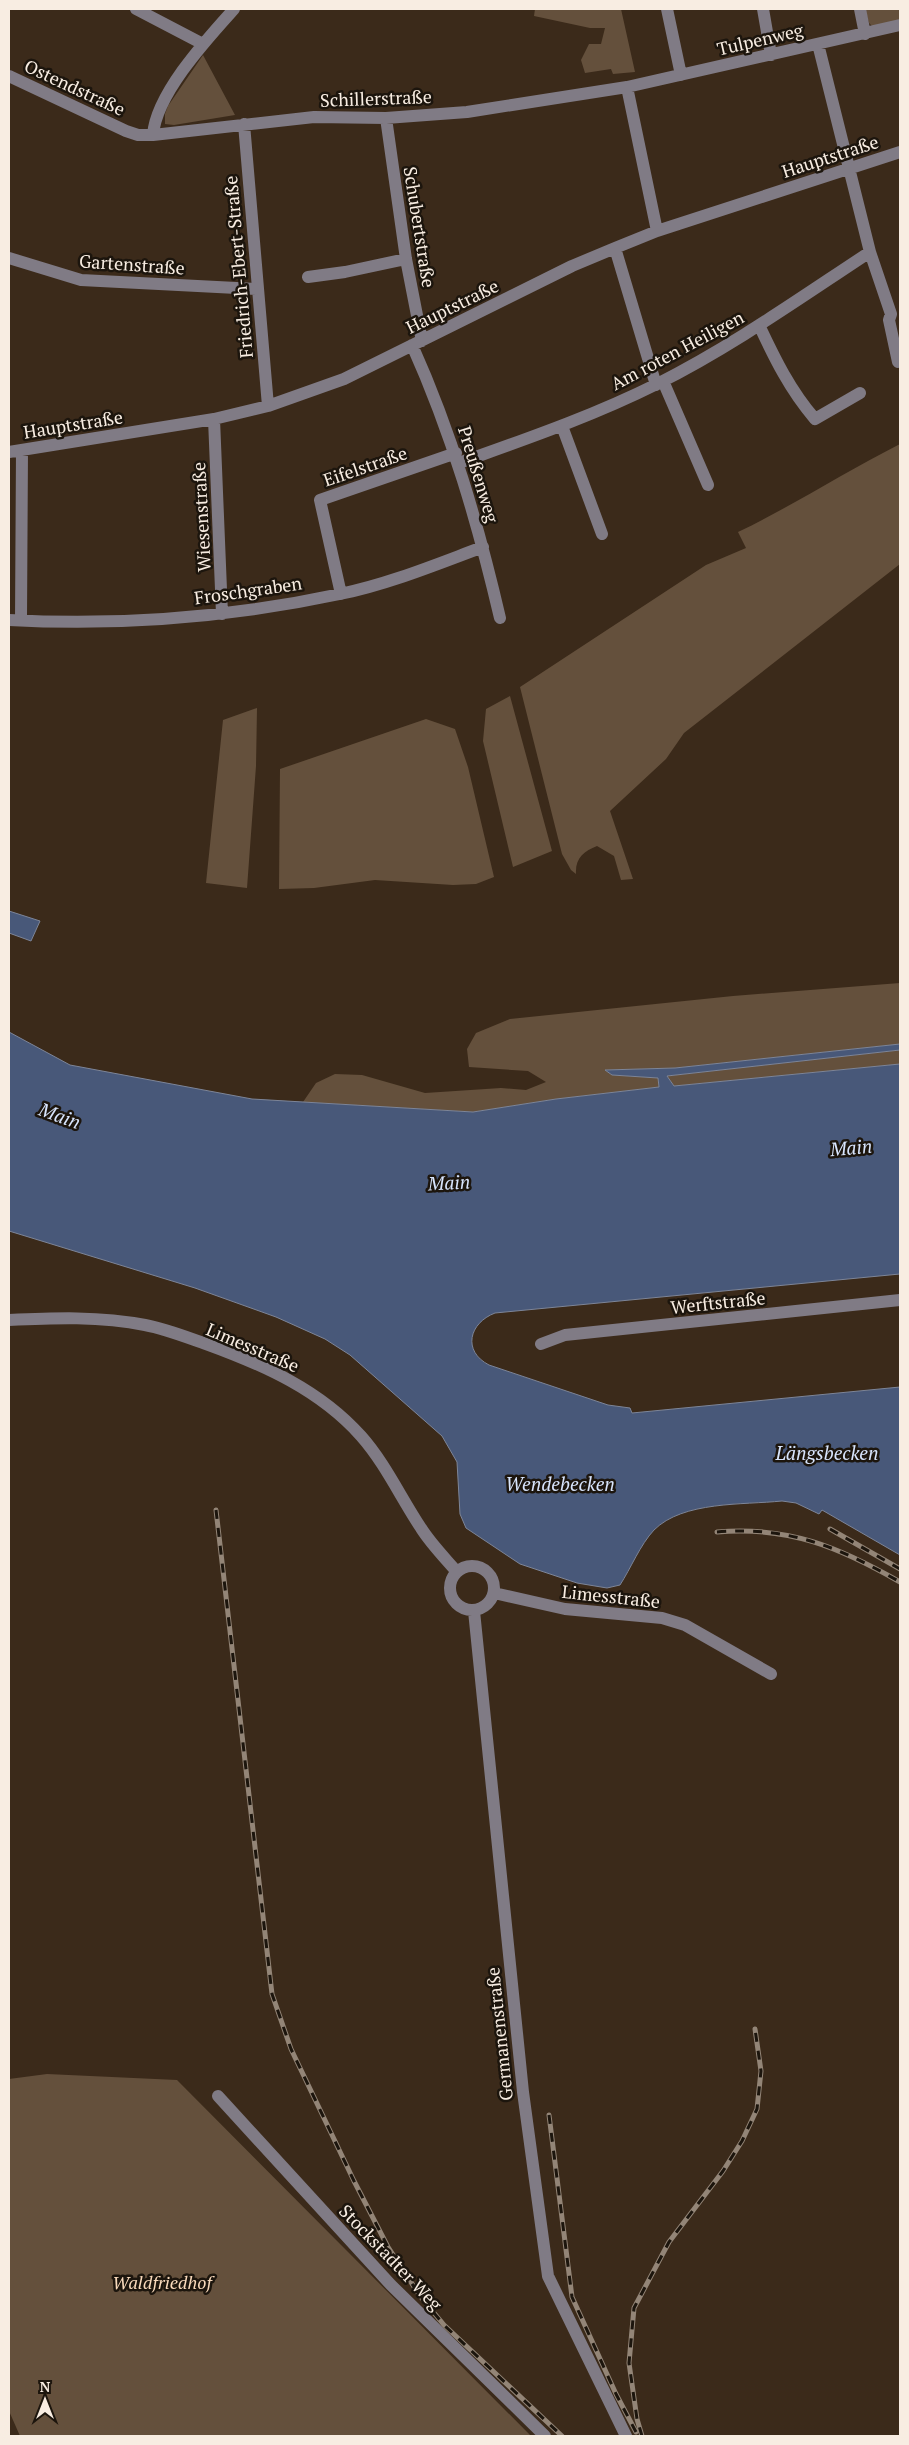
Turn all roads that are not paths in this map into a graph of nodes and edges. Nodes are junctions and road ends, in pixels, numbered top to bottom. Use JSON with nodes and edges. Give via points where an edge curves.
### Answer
{"nodes":[{"id":1,"x":136,"y":9,"type":"edge"},
{"id":2,"x":234,"y":9,"type":"edge"},
{"id":3,"x":667,"y":9,"type":"edge"},
{"id":4,"x":763,"y":9,"type":"edge"},
{"id":5,"x":860,"y":9,"type":"edge"},
{"id":6,"x":900,"y":25,"type":"edge"},
{"id":7,"x":865,"y":34,"type":"junction"},
{"id":8,"x":203,"y":44,"type":"junction"},
{"id":9,"x":818,"y":44,"type":"junction"},
{"id":10,"x":771,"y":55,"type":"junction"},
{"id":11,"x":680,"y":75,"type":"junction"},
{"id":12,"x":9,"y":76,"type":"edge"},
{"id":13,"x":627,"y":87,"type":"junction"},
{"id":14,"x":386,"y":118,"type":"junction"},
{"id":15,"x":244,"y":124,"type":"junction"},
{"id":16,"x":126,"y":131,"type":"joint"},
{"id":17,"x":153,"y":135,"type":"junction"},
{"id":18,"x":900,"y":152,"type":"edge"},
{"id":19,"x":847,"y":169,"type":"junction"},
{"id":20,"x":657,"y":231,"type":"junction"},
{"id":21,"x":615,"y":248,"type":"junction"},
{"id":22,"x":870,"y":252,"type":"junction"},
{"id":23,"x":9,"y":258,"type":"edge"},
{"id":24,"x":406,"y":259,"type":"junction"},
{"id":25,"x":308,"y":276,"type":"dead end"},
{"id":26,"x":256,"y":289,"type":"junction"},
{"id":27,"x":895,"y":314,"type":"edge"},
{"id":28,"x":759,"y":325,"type":"junction"},
{"id":29,"x":417,"y":343,"type":"junction"},
{"id":30,"x":898,"y":362,"type":"dead end"},
{"id":31,"x":660,"y":383,"type":"junction"},
{"id":32,"x":860,"y":393,"type":"dead end"},
{"id":33,"x":268,"y":406,"type":"junction"},
{"id":34,"x":214,"y":419,"type":"junction"},
{"id":35,"x":562,"y":426,"type":"junction"},
{"id":36,"x":22,"y":450,"type":"junction"},
{"id":37,"x":9,"y":452,"type":"edge"},
{"id":38,"x":458,"y":458,"type":"junction"},
{"id":39,"x":708,"y":485,"type":"dead end"},
{"id":40,"x":602,"y":534,"type":"dead end"},
{"id":41,"x":484,"y":546,"type":"junction"},
{"id":42,"x":341,"y":594,"type":"junction"},
{"id":43,"x":222,"y":614,"type":"junction"},
{"id":44,"x":500,"y":618,"type":"dead end"},
{"id":45,"x":15,"y":620,"type":"edge"},
{"id":46,"x":900,"y":1300,"type":"edge"},
{"id":47,"x":9,"y":1320,"type":"edge"},
{"id":48,"x":541,"y":1344,"type":"dead end"},
{"id":49,"x":457,"y":1572,"type":"junction"},
{"id":50,"x":494,"y":1593,"type":"junction"},
{"id":51,"x":474,"y":1611,"type":"junction"},
{"id":52,"x":771,"y":1674,"type":"dead end"},
{"id":53,"x":218,"y":2096,"type":"dead end"},
{"id":54,"x":545,"y":2436,"type":"edge"},
{"id":55,"x":626,"y":2436,"type":"edge"}],
"edges":[{"from":1,"to":8,"type":"street"},
{"from":2,"to":8,"type":"street"},
{"from":3,"to":11,"type":"street"},
{"from":4,"to":10,"type":"street"},
{"from":5,"to":7,"type":"street"},
{"from":6,"to":7,"type":"street","name":"Tulpenweg"},
{"from":7,"to":9,"type":"street","name":"Tulpenweg"},
{"from":8,"to":17,"type":"street","via":[[159,107]]},
{"from":9,"to":10,"type":"street","name":"Tulpenweg"},
{"from":9,"to":19,"type":"street"},
{"from":10,"to":11,"type":"street","name":"Tulpenweg"},
{"from":11,"to":13,"type":"street","name":"Tulpenweg"},
{"from":12,"to":16,"type":"street","name":"Ostendstraße"},
{"from":13,"to":14,"type":"street","name":"Schillerstraße","via":[[467,112]]},
{"from":13,"to":20,"type":"street"},
{"from":14,"to":15,"type":"street","name":"Schillerstraße","via":[[314,117]]},
{"from":14,"to":24,"type":"street","name":"Schubertstraße"},
{"from":15,"to":17,"type":"street","name":"Schillerstraße"},
{"from":15,"to":26,"type":"street","name":"Friedrich-Ebert-Straße"},
{"from":16,"to":17,"type":"street","name":"Schillerstraße"},
{"from":18,"to":19,"type":"street","name":"Hauptstraße"},
{"from":19,"to":20,"type":"street","name":"Hauptstraße"},
{"from":19,"to":22,"type":"street"},
{"from":20,"to":21,"type":"street","name":"Hauptstraße"},
{"from":21,"to":29,"type":"street","name":"Hauptstraße"},
{"from":21,"to":31,"type":"street"},
{"from":22,"to":27,"type":"street"},
{"from":22,"to":28,"type":"street","name":"Am roten Heiligen"},
{"from":23,"to":26,"type":"street","name":"Gartenstraße","via":[[81,280]]},
{"from":24,"to":25,"type":"street"},
{"from":24,"to":29,"type":"street","name":"Schubertstraße"},
{"from":26,"to":33,"type":"street","name":"Friedrich-Ebert-Straße"},
{"from":27,"to":30,"type":"street","via":[[889,320]]},
{"from":28,"to":31,"type":"street","name":"Am roten Heiligen"},
{"from":28,"to":32,"type":"street","via":[[797,398],[815,419]]},
{"from":29,"to":33,"type":"street","name":"Hauptstraße","via":[[344,379]]},
{"from":29,"to":38,"type":"street","name":"Preußenweg"},
{"from":31,"to":35,"type":"street","name":"Am roten Heiligen"},
{"from":31,"to":39,"type":"street"},
{"from":33,"to":34,"type":"street","name":"Hauptstraße"},
{"from":34,"to":36,"type":"street","name":"Hauptstraße"},
{"from":34,"to":43,"type":"street","name":"Wiesenstraße"},
{"from":35,"to":38,"type":"street","name":"Am roten Heiligen"},
{"from":35,"to":40,"type":"street"},
{"from":36,"to":37,"type":"street","name":"Hauptstraße"},
{"from":36,"to":45,"type":"street"},
{"from":38,"to":41,"type":"street","name":"Preußenweg"},
{"from":38,"to":42,"type":"street","name":"Eifelstraße","via":[[320,500]]},
{"from":41,"to":42,"type":"street","name":"Froschgraben"},
{"from":41,"to":44,"type":"street","name":"Preußenweg"},
{"from":42,"to":43,"type":"street","name":"Froschgraben"},
{"from":43,"to":45,"type":"street","name":"Froschgraben","via":[[141,620]]},
{"from":46,"to":48,"type":"street","name":"Werftstraße","via":[[565,1335]]},
{"from":47,"to":49,"type":"street","name":"Limesstraße","via":[[70,1318],[145,1325],[235,1355],[285,1377],[333,1409],[362,1437],[422,1529]]},
{"from":49,"to":50,"type":"street","via":[[470,1566],[483,1569],[493,1579]]},
{"from":49,"to":51,"type":"street","via":[[450,1584],[452,1598],[461,1607]]},
{"from":50,"to":51,"type":"street","via":[[488,1604]]},
{"from":50,"to":52,"type":"street","name":"Limesstraße","via":[[565,1609],[673,1621],[708,1637]]},
{"from":51,"to":55,"type":"street","name":"Germanenstraße","via":[[523,2092],[548,2276]]},
{"from":53,"to":54,"type":"street","name":"Stockstadter Weg","via":[[391,2285]]}]}
